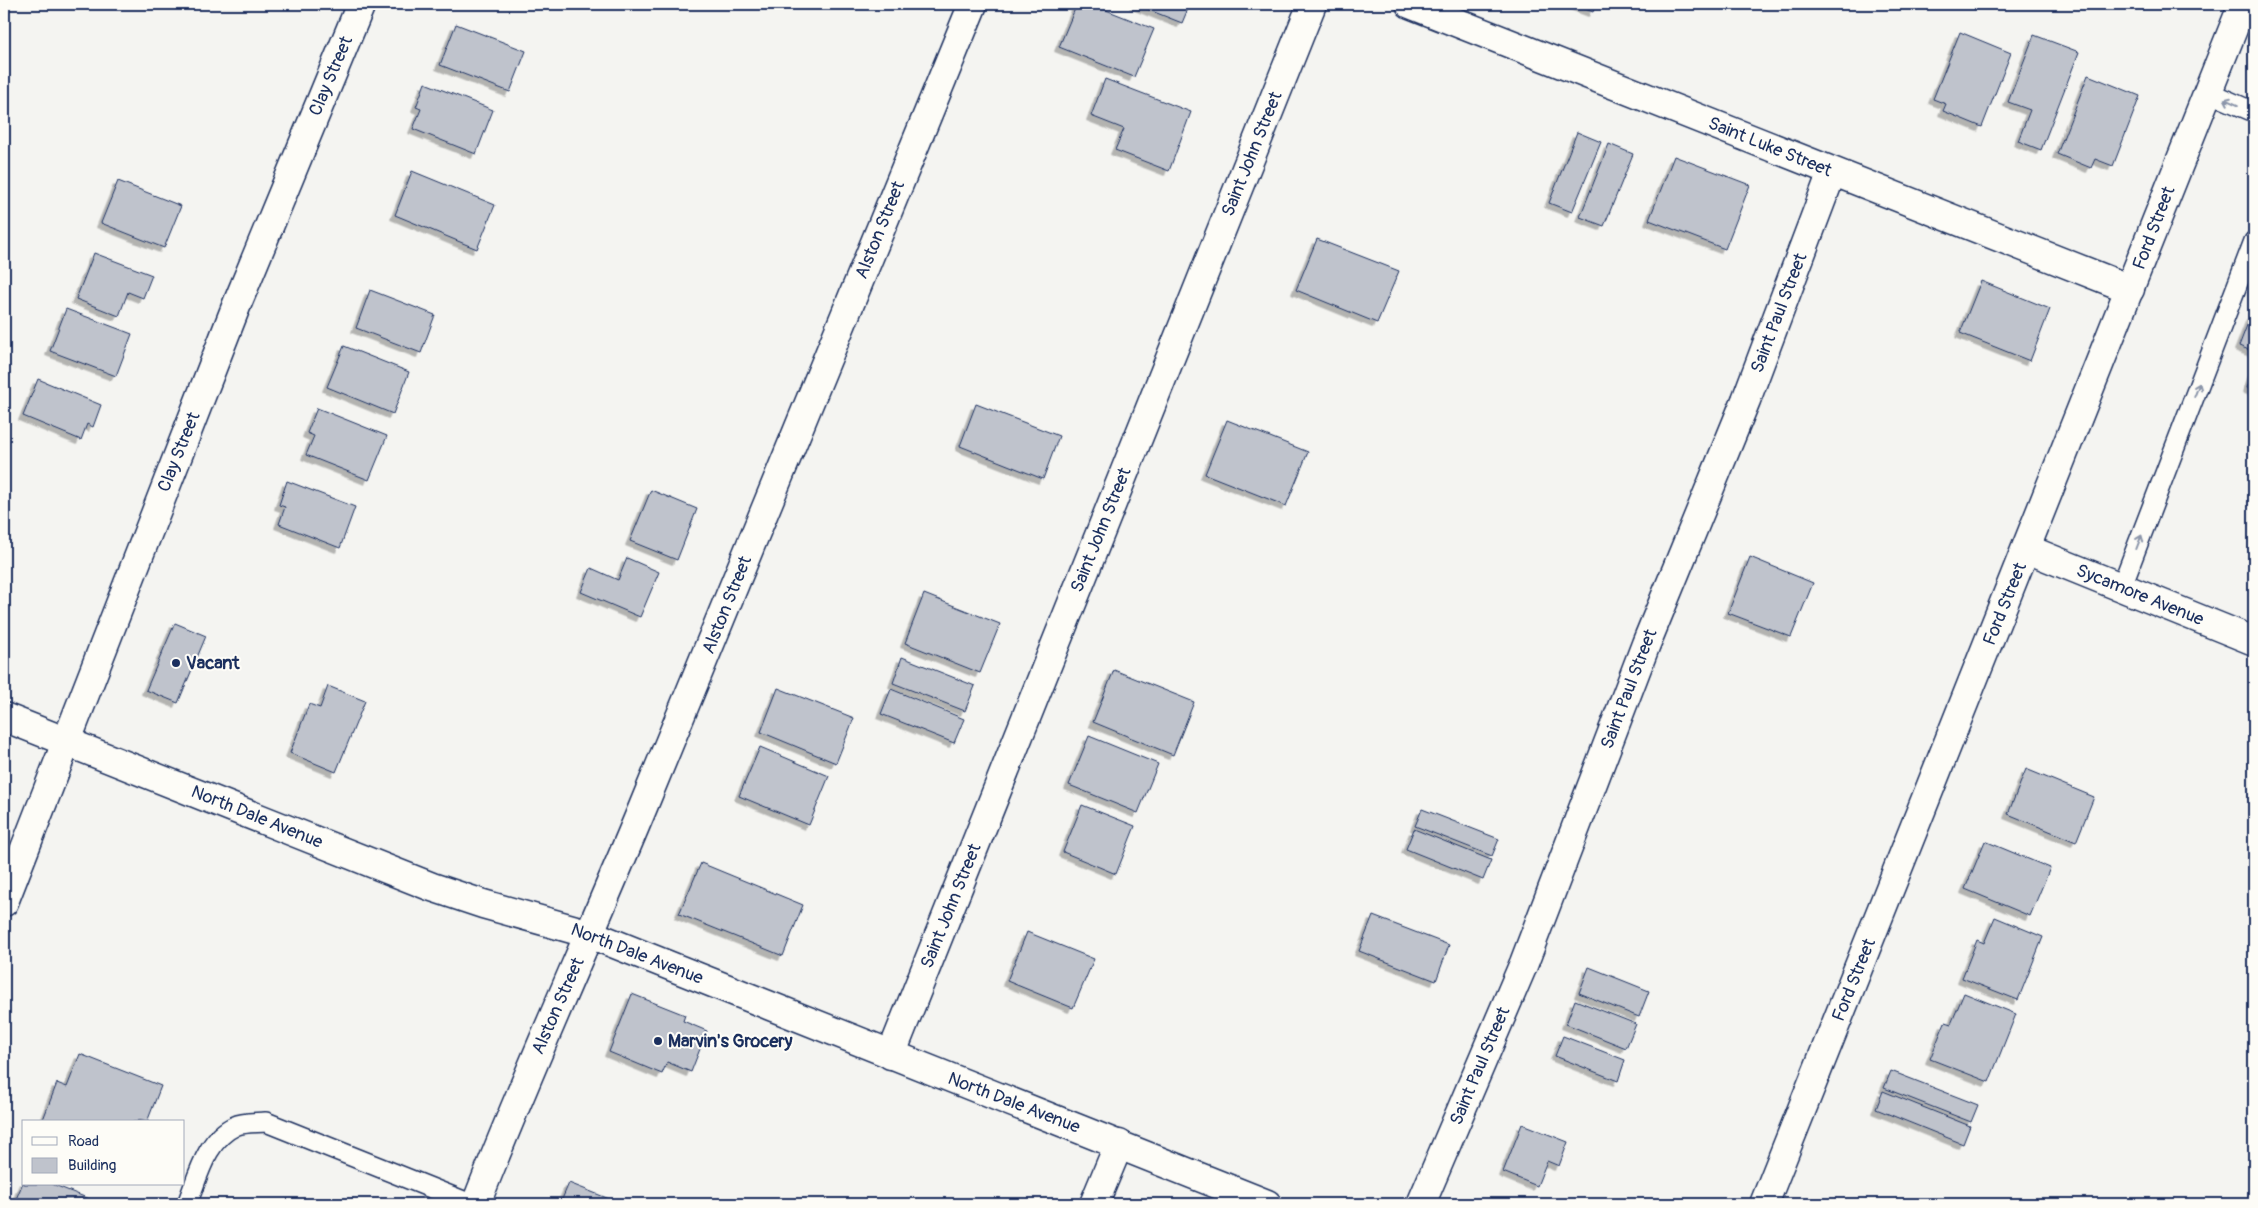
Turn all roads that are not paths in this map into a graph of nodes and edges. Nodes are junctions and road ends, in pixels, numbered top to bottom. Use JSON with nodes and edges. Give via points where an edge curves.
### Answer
{"nodes":[{"id":1,"x":361,"y":4,"type":"edge"},
{"id":2,"x":973,"y":4,"type":"edge"},
{"id":3,"x":1312,"y":4,"type":"edge"},
{"id":4,"x":1410,"y":4,"type":"edge"},
{"id":5,"x":2243,"y":4,"type":"edge"},
{"id":6,"x":2208,"y":92,"type":"junction"},
{"id":7,"x":2254,"y":112,"type":"edge"},
{"id":8,"x":1832,"y":172,"type":"junction"},
{"id":9,"x":2254,"y":241,"type":"edge"},
{"id":10,"x":2130,"y":289,"type":"junction"},
{"id":11,"x":2026,"y":549,"type":"junction"},
{"id":12,"x":2121,"y":588,"type":"junction"},
{"id":13,"x":2254,"y":641,"type":"edge"},
{"id":14,"x":4,"y":717,"type":"edge"},
{"id":15,"x":66,"y":742,"type":"junction"},
{"id":16,"x":4,"y":901,"type":"edge"},
{"id":17,"x":590,"y":934,"type":"junction"},
{"id":18,"x":891,"y":1056,"type":"junction"},
{"id":19,"x":1119,"y":1144,"type":"junction"},
{"id":20,"x":188,"y":1204,"type":"edge"},
{"id":21,"x":471,"y":1204,"type":"edge"},
{"id":22,"x":476,"y":1204,"type":"edge"},
{"id":23,"x":1094,"y":1204,"type":"edge"},
{"id":24,"x":1266,"y":1204,"type":"edge"},
{"id":25,"x":1421,"y":1204,"type":"edge"},
{"id":26,"x":1764,"y":1204,"type":"edge"}],
"edges":[{"from":1,"to":15,"type":"street","name":"Clay Street","via":[[237,304]]},
{"from":2,"to":17,"type":"street","name":"Alston Street"},
{"from":3,"to":18,"type":"street","name":"Saint John Street"},
{"from":4,"to":8,"type":"street","name":"Saint Luke Street"},
{"from":5,"to":6,"type":"street","name":"Ford Street"},
{"from":7,"to":6,"type":"lane","one_way":true},
{"from":6,"to":10,"type":"street","name":"Ford Street"},
{"from":8,"to":10,"type":"street","name":"Saint Luke Street"},
{"from":8,"to":25,"type":"street","name":"Saint Paul Street","via":[[1524,964]]},
{"from":12,"to":9,"type":"lane","one_way":true},
{"from":10,"to":11,"type":"street","name":"Ford Street"},
{"from":11,"to":12,"type":"street","name":"Sycamore Avenue"},
{"from":11,"to":26,"type":"street","name":"Ford Street"},
{"from":12,"to":13,"type":"street","name":"Sycamore Avenue"},
{"from":14,"to":15,"type":"street","name":"North Dale Avenue"},
{"from":15,"to":16,"type":"street","name":"Clay Street"},
{"from":15,"to":17,"type":"street","name":"North Dale Avenue","via":[[432,887]]},
{"from":17,"to":18,"type":"street","name":"North Dale Avenue"},
{"from":17,"to":22,"type":"street","name":"Alston Street","via":[[532,1063]]},
{"from":18,"to":19,"type":"street","name":"North Dale Avenue"},
{"from":19,"to":23,"type":"street"},
{"from":19,"to":24,"type":"street","name":"North Dale Avenue"},
{"from":20,"to":21,"type":"lane","via":[[210,1148],[222,1134],[236,1125],[266,1122]]}]}
